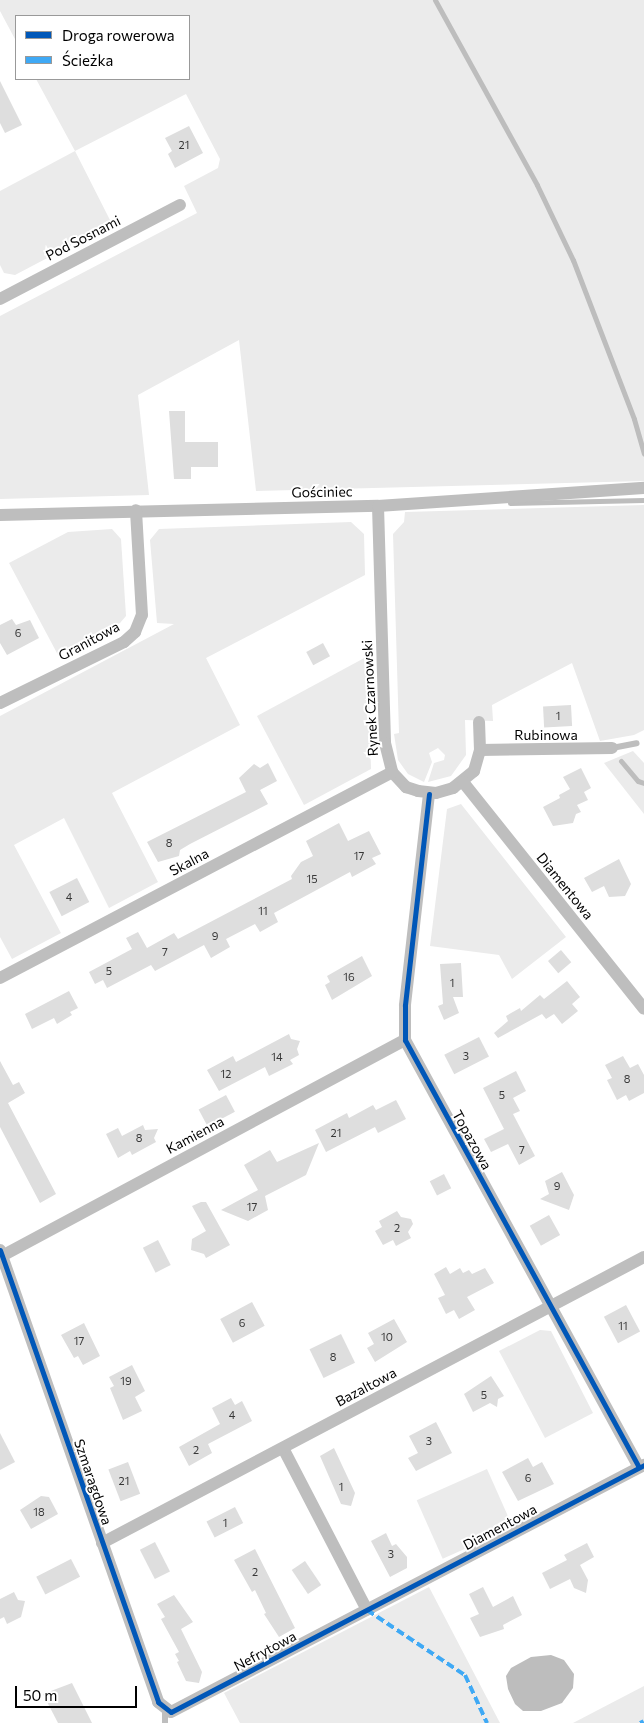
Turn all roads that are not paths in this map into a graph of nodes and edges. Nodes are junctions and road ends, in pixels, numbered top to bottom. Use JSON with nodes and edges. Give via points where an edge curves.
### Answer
{"nodes":[{"id":1,"x":180,"y":205,"type":"dead end"},
{"id":2,"x":0,"y":299,"type":"edge"},
{"id":3,"x":644,"y":488,"type":"edge"},
{"id":4,"x":378,"y":506,"type":"junction"},
{"id":5,"x":136,"y":510,"type":"junction"},
{"id":6,"x":0,"y":515,"type":"edge"},
{"id":7,"x":0,"y":703,"type":"edge"},
{"id":8,"x":480,"y":722,"type":"dead end"},
{"id":9,"x":637,"y":743,"type":"dead end"},
{"id":10,"x":612,"y":748,"type":"joint"},
{"id":11,"x":480,"y":750,"type":"junction"},
{"id":12,"x":392,"y":772,"type":"junction"},
{"id":13,"x":463,"y":782,"type":"junction"},
{"id":14,"x":429,"y":794,"type":"junction"},
{"id":15,"x":0,"y":978,"type":"edge"},
{"id":16,"x":644,"y":1009,"type":"edge"},
{"id":17,"x":405,"y":1040,"type":"junction"},
{"id":18,"x":1,"y":1254,"type":"edge"},
{"id":19,"x":644,"y":1257,"type":"edge"},
{"id":20,"x":551,"y":1306,"type":"junction"},
{"id":21,"x":283,"y":1448,"type":"junction"},
{"id":22,"x":642,"y":1466,"type":"edge"},
{"id":23,"x":102,"y":1543,"type":"junction"},
{"id":24,"x":367,"y":1610,"type":"junction"},
{"id":25,"x":168,"y":1715,"type":"edge"}],
"edges":[{"from":1,"to":2,"type":"street","name":"Pod Sosnami"},
{"from":3,"to":4,"type":"street","name":"Gościniec"},
{"from":4,"to":5,"type":"street","name":"Gościniec"},
{"from":4,"to":12,"type":"street","name":"Rynek Czarnowski","via":[[385,743]]},
{"from":5,"to":6,"type":"street","name":"Gościniec"},
{"from":5,"to":7,"type":"street","name":"Granitowa","via":[[142,615],[135,632],[124,642]]},
{"from":8,"to":11,"type":"street"},
{"from":9,"to":10,"type":"lane"},
{"from":10,"to":11,"type":"street","name":"Rubinowa"},
{"from":11,"to":13,"type":"street","via":[[474,771]]},
{"from":12,"to":14,"type":"street","name":"Rynek Czarnowski","via":[[406,787]]},
{"from":12,"to":15,"type":"street","name":"Skalna"},
{"from":13,"to":14,"type":"street","via":[[446,792]]},
{"from":13,"to":16,"type":"street","name":"Diamentowa"},
{"from":14,"to":17,"type":"street","name":"Topazowa","via":[[405,1006]]},
{"from":17,"to":18,"type":"street","name":"Kamienna"},
{"from":17,"to":20,"type":"street","name":"Topazowa"},
{"from":18,"to":23,"type":"street","name":"Szmaragdowa"},
{"from":19,"to":20,"type":"street","name":"Bazaltowa"},
{"from":20,"to":21,"type":"street","name":"Bazaltowa"},
{"from":20,"to":22,"type":"street","name":"Topazowa"},
{"from":21,"to":23,"type":"street","name":"Bazaltowa"},
{"from":21,"to":24,"type":"street"},
{"from":22,"to":24,"type":"street","name":"Diamentowa"},
{"from":23,"to":25,"type":"street","name":"Szmaragdowa","via":[[158,1702]]},
{"from":24,"to":25,"type":"street","name":"Nefrytowa"}]}
